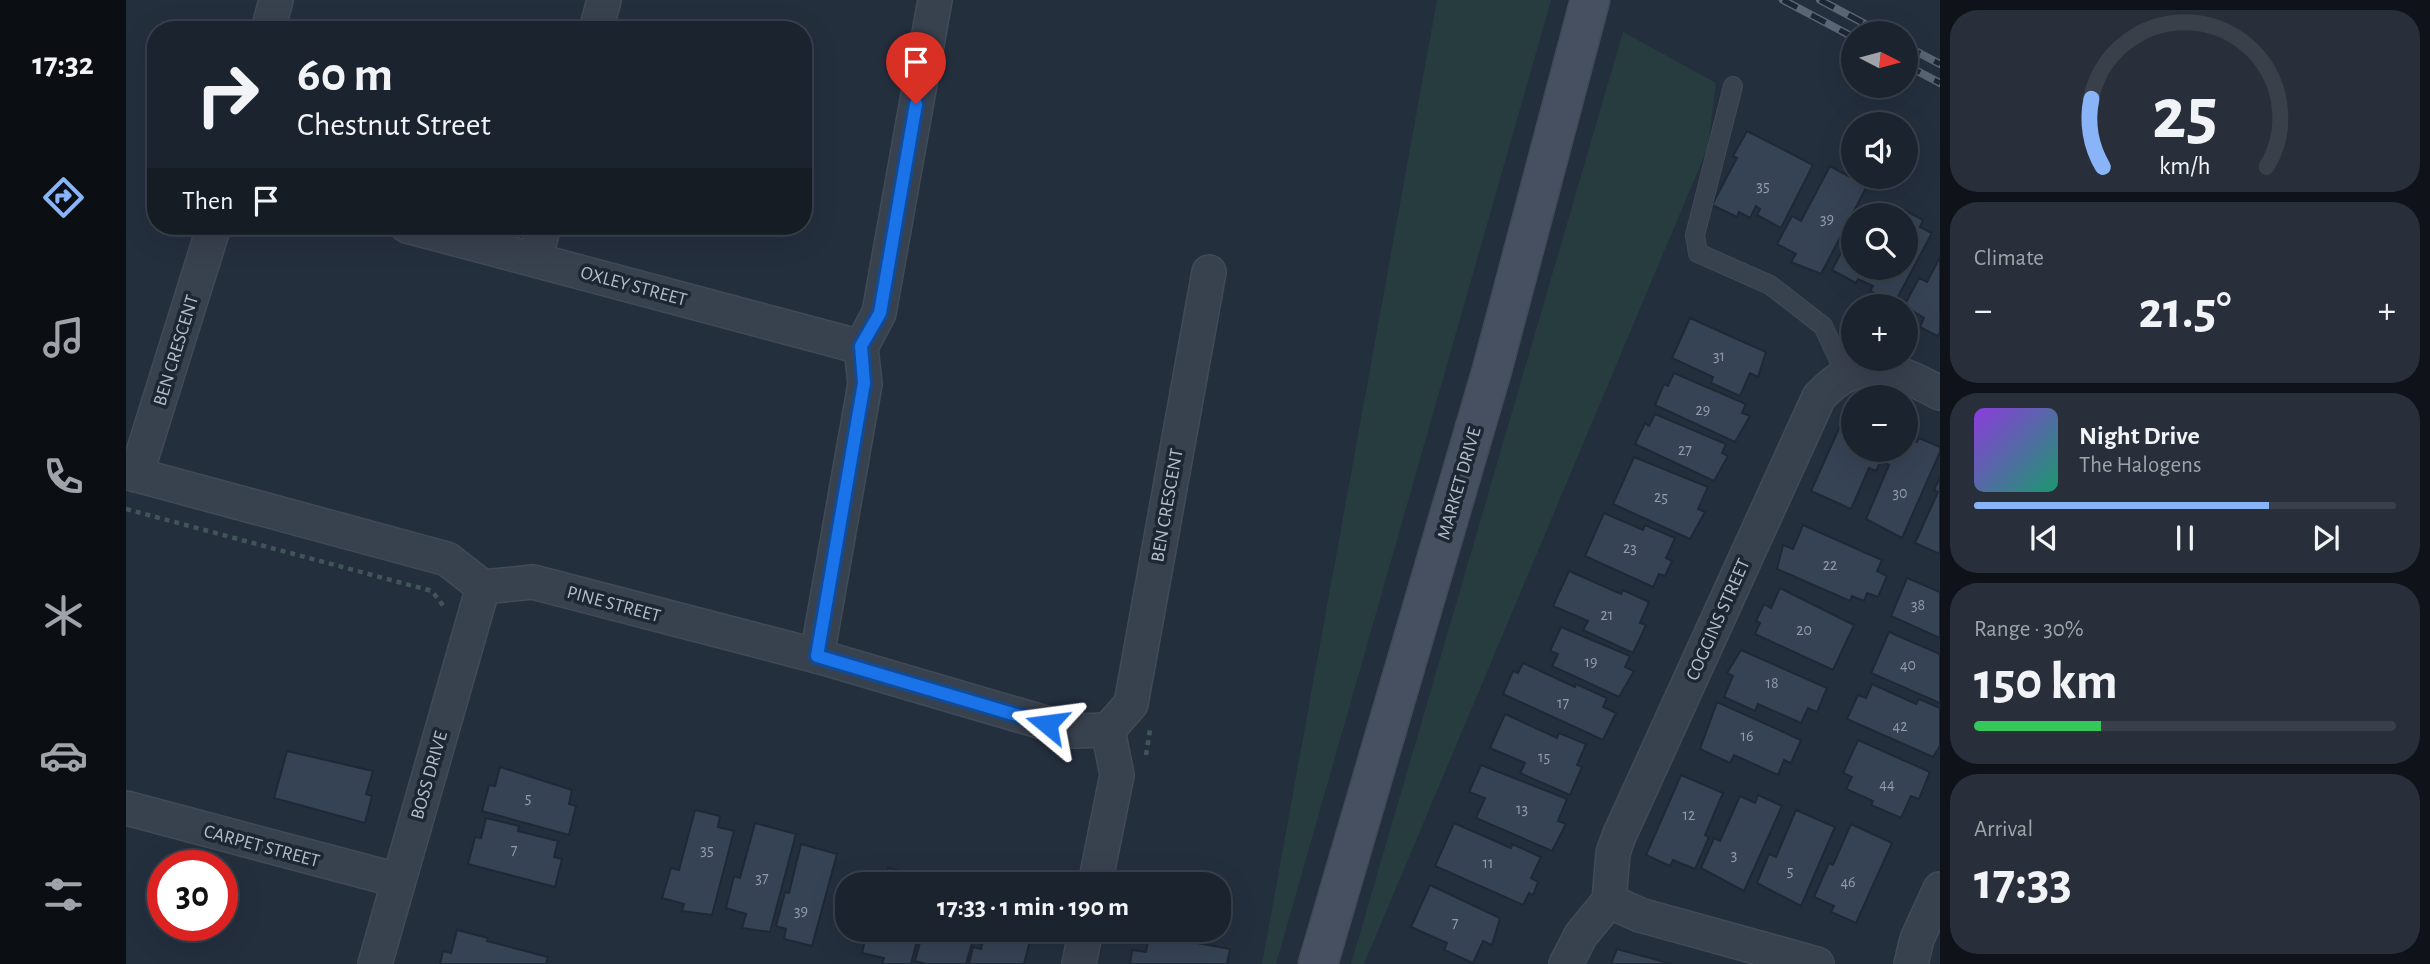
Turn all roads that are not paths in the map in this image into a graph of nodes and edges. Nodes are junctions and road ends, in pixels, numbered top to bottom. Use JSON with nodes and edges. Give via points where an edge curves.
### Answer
{"nodes":[{"id":1,"x":276,"y":0,"type":"edge"},
{"id":2,"x":604,"y":0,"type":"edge"},
{"id":3,"x":935,"y":0,"type":"edge"},
{"id":4,"x":1587,"y":11,"type":"edge"},
{"id":5,"x":270,"y":21,"type":"edge"},
{"id":6,"x":598,"y":21,"type":"edge"},
{"id":7,"x":1733,"y":86,"type":"dead end"},
{"id":8,"x":211,"y":235,"type":"edge"},
{"id":9,"x":442,"y":235,"type":"edge"},
{"id":10,"x":542,"y":235,"type":"edge"},
{"id":11,"x":535,"y":259,"type":"junction"},
{"id":12,"x":1209,"y":272,"type":"dead end"},
{"id":13,"x":861,"y":346,"type":"junction"},
{"id":14,"x":1846,"y":375,"type":"junction"},
{"id":15,"x":1940,"y":393,"type":"edge"},
{"id":16,"x":131,"y":473,"type":"edge"},
{"id":17,"x":483,"y":587,"type":"junction"},
{"id":18,"x":817,"y":656,"type":"junction"},
{"id":19,"x":1108,"y":730,"type":"junction"},
{"id":20,"x":126,"y":808,"type":"edge"},
{"id":21,"x":1097,"y":872,"type":"edge"},
{"id":22,"x":397,"y":880,"type":"junction"},
{"id":23,"x":1940,"y":889,"type":"edge"},
{"id":24,"x":1609,"y":901,"type":"junction"},
{"id":25,"x":1083,"y":942,"type":"edge"},
{"id":26,"x":1749,"y":956,"type":"edge"},
{"id":27,"x":375,"y":964,"type":"edge"},
{"id":28,"x":1079,"y":964,"type":"edge"},
{"id":29,"x":1318,"y":964,"type":"edge"},
{"id":30,"x":1566,"y":964,"type":"edge"},
{"id":31,"x":1817,"y":964,"type":"edge"},
{"id":32,"x":1911,"y":964,"type":"edge"}],
"edges":[{"from":1,"to":5,"type":"street"},
{"from":2,"to":6,"type":"street"},
{"from":3,"to":13,"type":"street","via":[[880,313]]},
{"from":4,"to":29,"type":"street","name":"MARKET DRIVE","via":[[1492,370]]},
{"from":7,"to":14,"type":"lane","via":[[1695,234],[1698,253],[1770,285],[1824,326]]},
{"from":8,"to":16,"type":"street","name":"BEN CRESCENT"},
{"from":9,"to":11,"type":"street","name":"OXLEY STREET"},
{"from":10,"to":11,"type":"street"},
{"from":11,"to":13,"type":"street","name":"OXLEY STREET"},
{"from":12,"to":19,"type":"street","name":"BEN CRESCENT","via":[[1130,704]]},
{"from":13,"to":18,"type":"street","via":[[864,383]]},
{"from":14,"to":15,"type":"street","name":"COGGINS STREET","via":[[1885,369]]},
{"from":14,"to":24,"type":"street","name":"COGGINS STREET","via":[[1819,397],[1719,614],[1613,853]]},
{"from":16,"to":17,"type":"street","via":[[447,559]]},
{"from":17,"to":18,"type":"street","name":"PINE STREET","via":[[533,582]]},
{"from":17,"to":22,"type":"street","name":"BOSS DRIVE"},
{"from":18,"to":19,"type":"street","name":"PINE STREET","via":[[1073,731]]},
{"from":19,"to":21,"type":"street","via":[[1117,775]]},
{"from":20,"to":22,"type":"street","name":"CARPET STREET"},
{"from":22,"to":27,"type":"street","name":"BOSS DRIVE"},
{"from":23,"to":32,"type":"street"},
{"from":24,"to":26,"type":"street"},
{"from":24,"to":30,"type":"street","via":[[1581,935]]},
{"from":25,"to":28,"type":"street"},
{"from":26,"to":31,"type":"street"}]}
